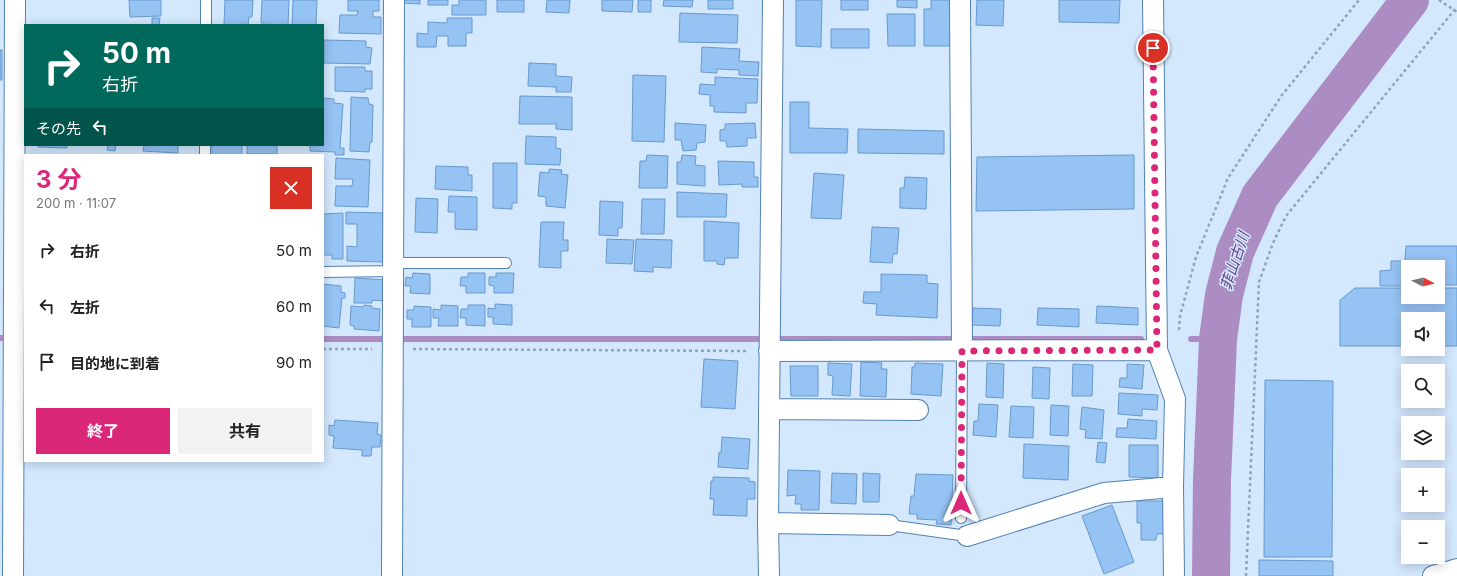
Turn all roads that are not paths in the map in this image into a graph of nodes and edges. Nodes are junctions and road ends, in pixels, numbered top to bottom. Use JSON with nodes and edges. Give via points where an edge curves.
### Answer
{"nodes":[{"id":1,"x":15,"y":0,"type":"edge"},
{"id":2,"x":206,"y":0,"type":"edge"},
{"id":3,"x":394,"y":0,"type":"edge"},
{"id":4,"x":773,"y":0,"type":"edge"},
{"id":5,"x":960,"y":0,"type":"edge"},
{"id":6,"x":1153,"y":0,"type":"edge"},
{"id":7,"x":206,"y":24,"type":"edge"},
{"id":8,"x":506,"y":263,"type":"dead end"},
{"id":9,"x":394,"y":267,"type":"junction"},
{"id":10,"x":324,"y":272,"type":"edge"},
{"id":11,"x":11,"y":344,"type":"edge"},
{"id":12,"x":1157,"y":350,"type":"junction"},
{"id":13,"x":769,"y":351,"type":"junction"},
{"id":14,"x":962,"y":351,"type":"junction"},
{"id":15,"x":769,"y":409,"type":"junction"},
{"id":16,"x":918,"y":410,"type":"dead end"},
{"id":17,"x":1172,"y":487,"type":"junction"},
{"id":18,"x":768,"y":523,"type":"junction"},
{"id":19,"x":890,"y":525,"type":"joint"},
{"id":20,"x":964,"y":527,"type":"junction"},
{"id":21,"x":1457,"y":569,"type":"edge"},
{"id":22,"x":13,"y":576,"type":"edge"},
{"id":23,"x":392,"y":576,"type":"edge"},
{"id":24,"x":769,"y":576,"type":"edge"},
{"id":25,"x":1174,"y":576,"type":"edge"},
{"id":26,"x":1433,"y":576,"type":"edge"}],
"edges":[{"from":1,"to":11,"type":"street"},
{"from":2,"to":7,"type":"lane"},
{"from":3,"to":9,"type":"street"},
{"from":4,"to":13,"type":"street"},
{"from":5,"to":14,"type":"street"},
{"from":6,"to":12,"type":"street"},
{"from":8,"to":9,"type":"lane"},
{"from":9,"to":10,"type":"lane"},
{"from":9,"to":23,"type":"street"},
{"from":11,"to":22,"type":"street"},
{"from":12,"to":14,"type":"street"},
{"from":12,"to":17,"type":"street","via":[[1175,398]]},
{"from":13,"to":14,"type":"street"},
{"from":13,"to":15,"type":"street"},
{"from":14,"to":20,"type":"lane"},
{"from":15,"to":16,"type":"street"},
{"from":15,"to":18,"type":"street"},
{"from":17,"to":20,"type":"street","via":[[1104,493]]},
{"from":17,"to":25,"type":"street"},
{"from":18,"to":19,"type":"street"},
{"from":18,"to":24,"type":"street"},
{"from":19,"to":20,"type":"lane"},
{"from":21,"to":26,"type":"street"}]}
